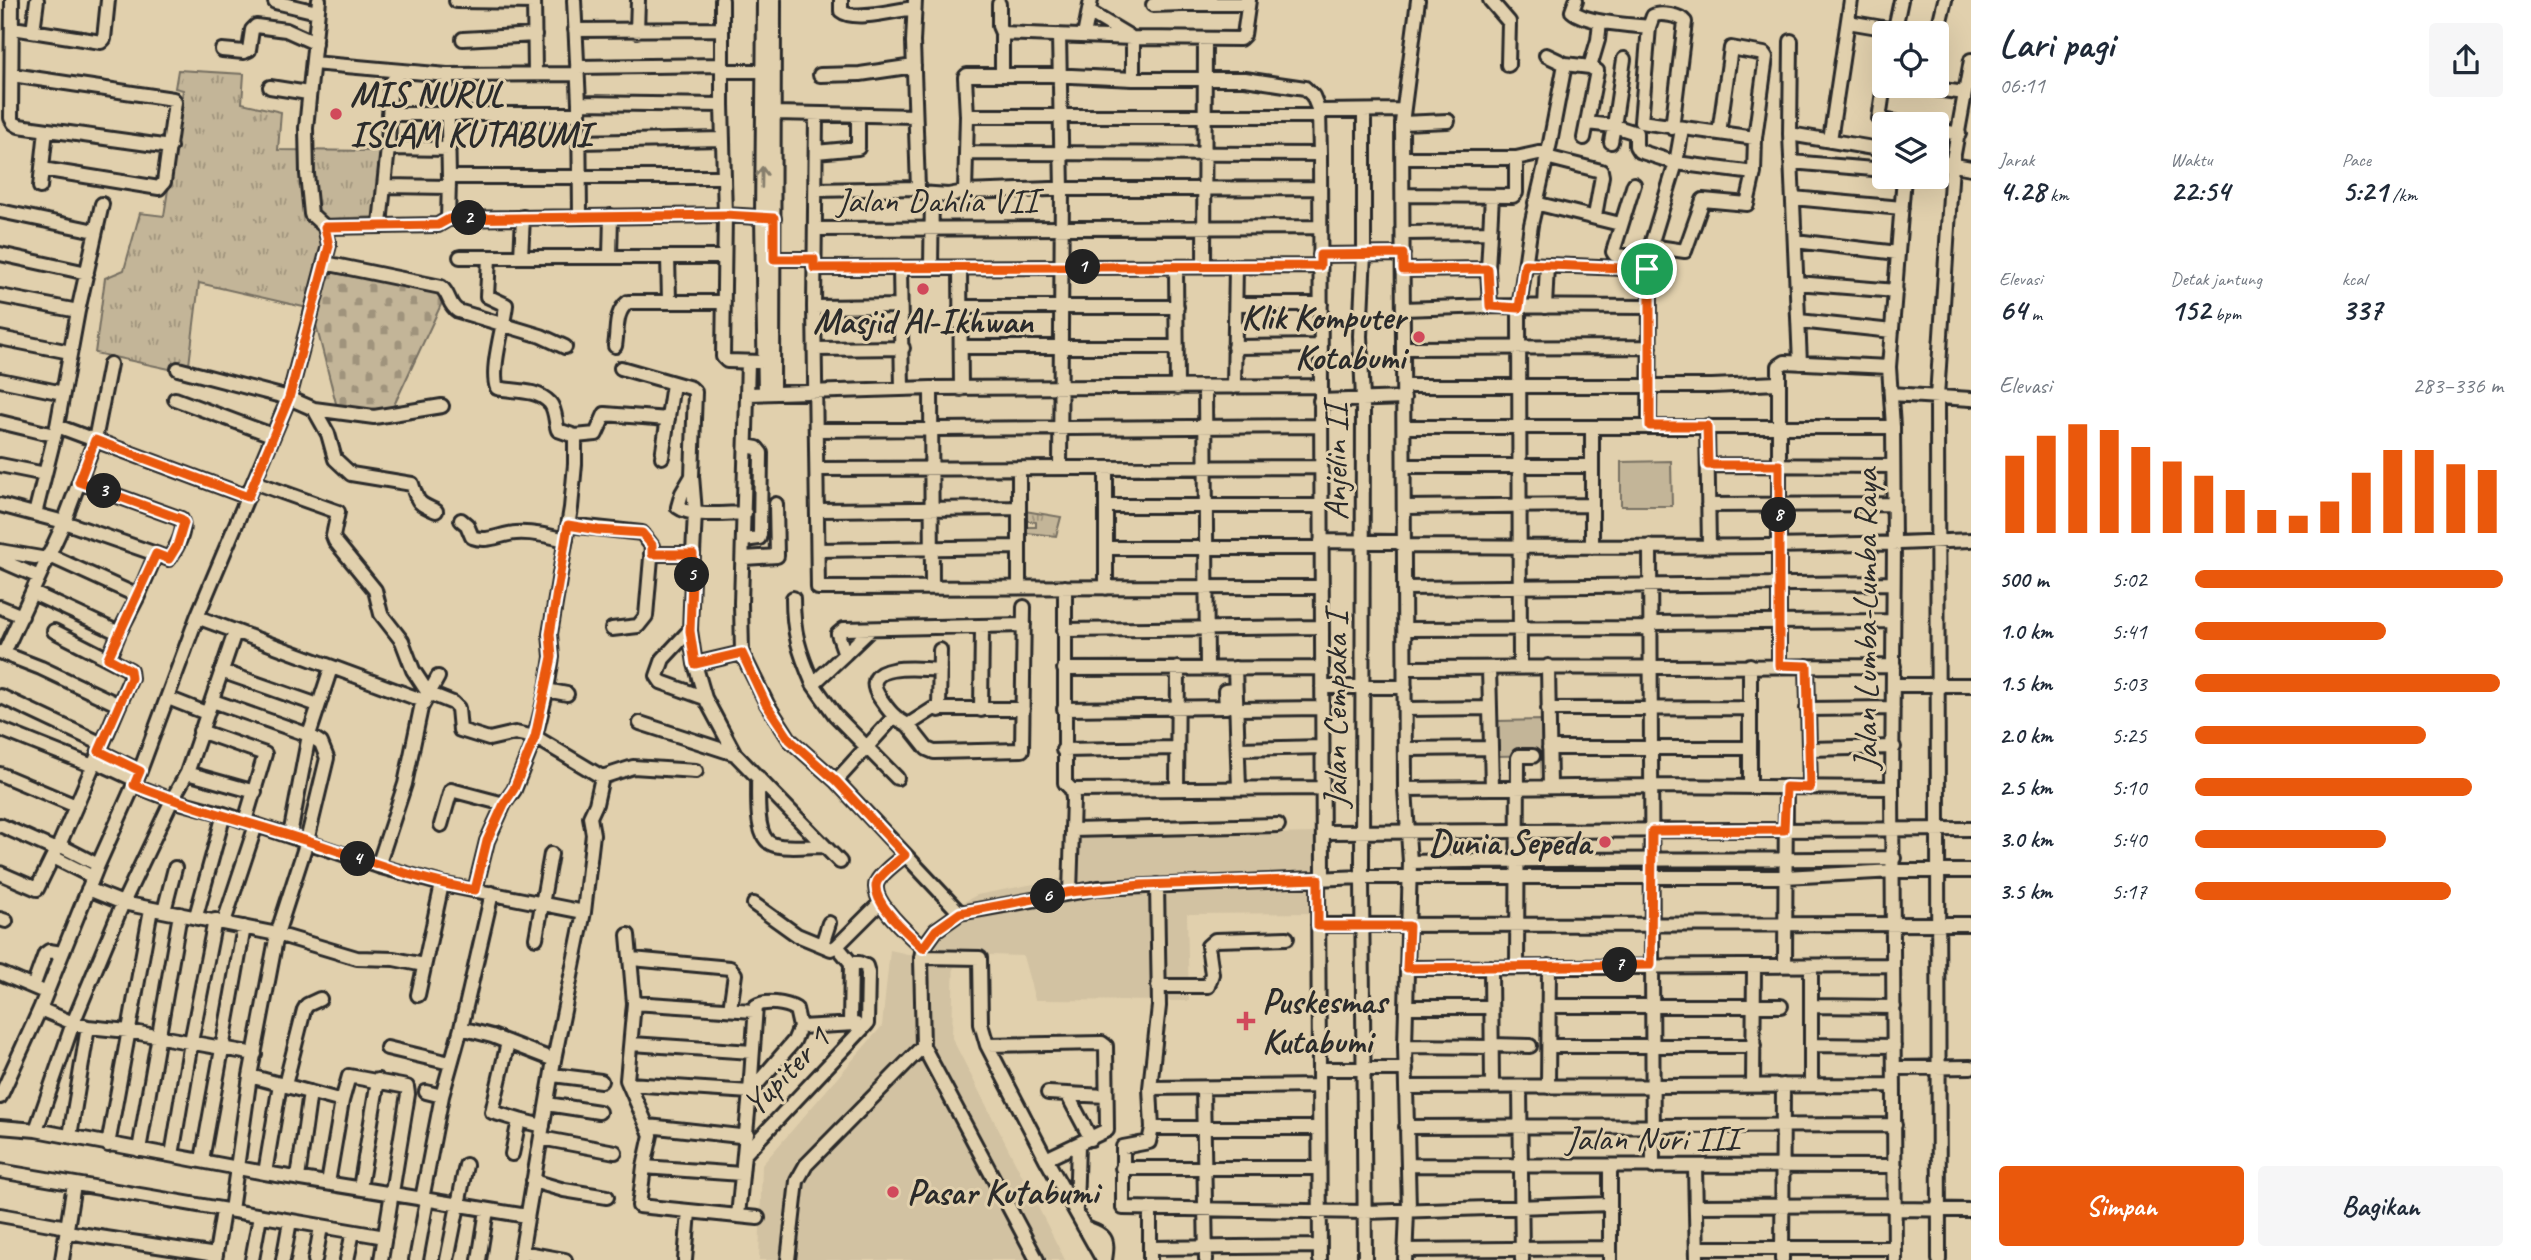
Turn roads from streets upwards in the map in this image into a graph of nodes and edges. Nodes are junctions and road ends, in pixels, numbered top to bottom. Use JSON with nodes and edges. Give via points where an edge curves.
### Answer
{"nodes":[{"id":1,"x":37,"y":0,"type":"edge"},
{"id":2,"x":108,"y":0,"type":"edge"},
{"id":3,"x":574,"y":0,"type":"edge"},
{"id":4,"x":638,"y":0,"type":"edge"},
{"id":5,"x":722,"y":0,"type":"edge"},
{"id":6,"x":764,"y":0,"type":"edge"},
{"id":7,"x":774,"y":0,"type":"edge"},
{"id":8,"x":841,"y":0,"type":"edge"},
{"id":9,"x":1418,"y":0,"type":"edge"},
{"id":10,"x":1490,"y":0,"type":"edge"},
{"id":11,"x":1576,"y":0,"type":"edge"},
{"id":12,"x":1852,"y":0,"type":"edge"},
{"id":13,"x":1901,"y":0,"type":"edge"},
{"id":14,"x":1945,"y":0,"type":"edge"},
{"id":15,"x":456,"y":1,"type":"edge"},
{"id":16,"x":534,"y":1,"type":"edge"},
{"id":17,"x":275,"y":2,"type":"dead end"},
{"id":18,"x":1183,"y":2,"type":"edge"},
{"id":19,"x":1249,"y":2,"type":"edge"},
{"id":20,"x":914,"y":4,"type":"edge"},
{"id":21,"x":999,"y":4,"type":"dead end"},
{"id":22,"x":1153,"y":5,"type":"dead end"},
{"id":23,"x":318,"y":6,"type":"edge"},
{"id":24,"x":1090,"y":6,"type":"edge"},
{"id":25,"x":8,"y":7,"type":"edge"},
{"id":26,"x":1897,"y":21,"type":"edge"},
{"id":27,"x":1940,"y":21,"type":"edge"},
{"id":28,"x":1600,"y":22,"type":"junction"},
{"id":29,"x":1847,"y":22,"type":"junction"},
{"id":30,"x":1649,"y":27,"type":"junction"},
{"id":31,"x":1872,"y":27,"type":"edge"},
{"id":32,"x":13,"y":28,"type":"junction"},
{"id":33,"x":722,"y":29,"type":"junction"},
{"id":34,"x":575,"y":30,"type":"junction"},
{"id":35,"x":33,"y":31,"type":"junction"},
{"id":36,"x":637,"y":31,"type":"junction"},
{"id":37,"x":1002,"y":33,"type":"junction"},
{"id":38,"x":535,"y":35,"type":"junction"},
{"id":39,"x":1059,"y":35,"type":"junction"},
{"id":40,"x":1084,"y":36,"type":"junction"},
{"id":41,"x":1132,"y":38,"type":"junction"},
{"id":42,"x":1205,"y":39,"type":"junction"},
{"id":43,"x":463,"y":40,"type":"dead end"},
{"id":44,"x":1791,"y":41,"type":"dead end"},
{"id":45,"x":315,"y":43,"type":"junction"},
{"id":46,"x":222,"y":50,"type":"dead end"},
{"id":47,"x":1546,"y":55,"type":"dead end"},
{"id":48,"x":1624,"y":59,"type":"dead end"},
{"id":49,"x":1971,"y":60,"type":"edge"},
{"id":50,"x":313,"y":63,"type":"junction"},
{"id":51,"x":1565,"y":64,"type":"junction"},
{"id":52,"x":1508,"y":65,"type":"dead end"},
{"id":53,"x":914,"y":66,"type":"junction"},
{"id":54,"x":1590,"y":67,"type":"junction"},
{"id":55,"x":722,"y":68,"type":"junction"},
{"id":56,"x":400,"y":71,"type":"junction"},
{"id":57,"x":577,"y":71,"type":"junction"},
{"id":58,"x":769,"y":71,"type":"junction"},
{"id":59,"x":535,"y":73,"type":"junction"},
{"id":60,"x":1002,"y":74,"type":"junction"},
{"id":61,"x":12,"y":75,"type":"junction"},
{"id":62,"x":447,"y":75,"type":"junction"},
{"id":63,"x":820,"y":75,"type":"dead end"},
{"id":64,"x":1060,"y":76,"type":"junction"},
{"id":65,"x":1206,"y":78,"type":"junction"},
{"id":66,"x":1133,"y":79,"type":"junction"},
{"id":67,"x":270,"y":87,"type":"dead end"},
{"id":68,"x":1949,"y":91,"type":"edge"},
{"id":69,"x":309,"y":93,"type":"junction"},
{"id":70,"x":1965,"y":93,"type":"junction"},
{"id":71,"x":722,"y":105,"type":"junction"},
{"id":72,"x":579,"y":108,"type":"junction"},
{"id":73,"x":1364,"y":111,"type":"junction"},
{"id":74,"x":448,"y":113,"type":"junction"},
{"id":75,"x":775,"y":113,"type":"junction"},
{"id":76,"x":1319,"y":113,"type":"junction"},
{"id":77,"x":389,"y":114,"type":"junction"},
{"id":78,"x":1966,"y":114,"type":"edge"},
{"id":79,"x":816,"y":115,"type":"junction"},
{"id":80,"x":858,"y":115,"type":"junction"},
{"id":81,"x":915,"y":116,"type":"junction"},
{"id":82,"x":967,"y":116,"type":"junction"},
{"id":83,"x":1403,"y":116,"type":"junction"},
{"id":84,"x":1061,"y":117,"type":"junction"},
{"id":85,"x":1205,"y":117,"type":"junction"},
{"id":86,"x":1448,"y":121,"type":"dead end"},
{"id":87,"x":1587,"y":123,"type":"junction"},
{"id":88,"x":1614,"y":126,"type":"junction"},
{"id":89,"x":1677,"y":128,"type":"junction"},
{"id":90,"x":46,"y":130,"type":"junction"},
{"id":91,"x":1949,"y":132,"type":"edge"},
{"id":92,"x":1719,"y":133,"type":"junction"},
{"id":93,"x":1790,"y":134,"type":"junction"},
{"id":94,"x":1959,"y":134,"type":"junction"},
{"id":95,"x":1584,"y":138,"type":"dead end"},
{"id":96,"x":1755,"y":138,"type":"junction"},
{"id":97,"x":723,"y":139,"type":"junction"},
{"id":98,"x":1830,"y":139,"type":"junction"},
{"id":99,"x":579,"y":142,"type":"junction"},
{"id":100,"x":1611,"y":142,"type":"dead end"},
{"id":101,"x":170,"y":147,"type":"junction"},
{"id":102,"x":1872,"y":147,"type":"edge"},
{"id":103,"x":388,"y":148,"type":"junction"},
{"id":104,"x":449,"y":149,"type":"junction"},
{"id":105,"x":816,"y":152,"type":"junction"},
{"id":106,"x":966,"y":153,"type":"junction"},
{"id":107,"x":1062,"y":154,"type":"junction"},
{"id":108,"x":1205,"y":154,"type":"junction"},
{"id":109,"x":1547,"y":154,"type":"junction"},
{"id":110,"x":1320,"y":155,"type":"junction"},
{"id":111,"x":1516,"y":158,"type":"junction"},
{"id":112,"x":1403,"y":159,"type":"junction"},
{"id":113,"x":1791,"y":162,"type":"junction"},
{"id":114,"x":1675,"y":163,"type":"junction"},
{"id":115,"x":1949,"y":164,"type":"edge"},
{"id":116,"x":1952,"y":165,"type":"junction"},
{"id":117,"x":1971,"y":168,"type":"edge"},
{"id":118,"x":42,"y":169,"type":"junction"},
{"id":119,"x":1872,"y":169,"type":"edge"},
{"id":120,"x":1754,"y":173,"type":"junction"},
{"id":121,"x":724,"y":177,"type":"junction"},
{"id":122,"x":580,"y":178,"type":"junction"},
{"id":123,"x":449,"y":182,"type":"junction"},
{"id":124,"x":1633,"y":184,"type":"dead end"},
{"id":125,"x":385,"y":186,"type":"junction"},
{"id":126,"x":40,"y":187,"type":"dead end"},
{"id":127,"x":918,"y":188,"type":"junction"},
{"id":128,"x":1319,"y":188,"type":"junction"},
{"id":129,"x":1204,"y":189,"type":"junction"},
{"id":130,"x":1903,"y":189,"type":"edge"},
{"id":131,"x":816,"y":190,"type":"junction"},
{"id":132,"x":1062,"y":190,"type":"junction"},
{"id":133,"x":965,"y":192,"type":"junction"},
{"id":134,"x":933,"y":195,"type":"junction"},
{"id":135,"x":1403,"y":195,"type":"junction"},
{"id":136,"x":1492,"y":196,"type":"junction"},
{"id":137,"x":1793,"y":198,"type":"junction"},
{"id":138,"x":1535,"y":203,"type":"junction"},
{"id":139,"x":102,"y":204,"type":"dead end"},
{"id":140,"x":1902,"y":208,"type":"junction"},
{"id":141,"x":0,"y":211,"type":"edge"},
{"id":142,"x":725,"y":215,"type":"junction"},
{"id":143,"x":580,"y":216,"type":"junction"},
{"id":144,"x":611,"y":216,"type":"junction"},
{"id":145,"x":1595,"y":216,"type":"junction"},
{"id":146,"x":523,"y":217,"type":"junction"},
{"id":147,"x":768,"y":217,"type":"junction"},
{"id":148,"x":449,"y":219,"type":"junction"},
{"id":149,"x":1620,"y":224,"type":"junction"},
{"id":150,"x":380,"y":225,"type":"junction"},
{"id":151,"x":325,"y":227,"type":"junction"},
{"id":152,"x":1319,"y":227,"type":"junction"},
{"id":153,"x":931,"y":228,"type":"junction"},
{"id":154,"x":1060,"y":228,"type":"junction"},
{"id":155,"x":1204,"y":228,"type":"junction"},
{"id":156,"x":815,"y":229,"type":"junction"},
{"id":157,"x":94,"y":231,"type":"junction"},
{"id":158,"x":1490,"y":232,"type":"junction"},
{"id":159,"x":1403,"y":233,"type":"junction"},
{"id":160,"x":1795,"y":241,"type":"junction"},
{"id":161,"x":1898,"y":253,"type":"junction"},
{"id":162,"x":0,"y":254,"type":"edge"},
{"id":163,"x":1364,"y":254,"type":"junction"},
{"id":164,"x":1403,"y":254,"type":"junction"},
{"id":165,"x":610,"y":256,"type":"junction"},
{"id":166,"x":460,"y":257,"type":"dead end"},
{"id":167,"x":521,"y":257,"type":"junction"},
{"id":168,"x":668,"y":257,"type":"junction"},
{"id":169,"x":724,"y":257,"type":"junction"},
{"id":170,"x":1648,"y":257,"type":"junction"},
{"id":171,"x":489,"y":258,"type":"junction"},
{"id":172,"x":774,"y":259,"type":"junction"},
{"id":173,"x":1320,"y":260,"type":"junction"},
{"id":174,"x":325,"y":263,"type":"junction"},
{"id":175,"x":814,"y":263,"type":"junction"},
{"id":176,"x":1525,"y":264,"type":"junction"},
{"id":177,"x":1547,"y":265,"type":"junction"},
{"id":178,"x":1236,"y":266,"type":"junction"},
{"id":179,"x":931,"y":267,"type":"junction"},
{"id":180,"x":1061,"y":267,"type":"junction"},
{"id":181,"x":1176,"y":267,"type":"junction"},
{"id":182,"x":1204,"y":267,"type":"junction"},
{"id":183,"x":900,"y":268,"type":"junction"},
{"id":184,"x":960,"y":268,"type":"junction"},
{"id":185,"x":1488,"y":269,"type":"junction"},
{"id":186,"x":1403,"y":270,"type":"junction"},
{"id":187,"x":87,"y":273,"type":"junction"},
{"id":188,"x":1797,"y":283,"type":"junction"},
{"id":189,"x":1896,"y":291,"type":"junction"},
{"id":190,"x":0,"y":296,"type":"edge"},
{"id":191,"x":669,"y":300,"type":"junction"},
{"id":192,"x":723,"y":302,"type":"junction"},
{"id":193,"x":1236,"y":304,"type":"junction"},
{"id":194,"x":1321,"y":304,"type":"junction"},
{"id":195,"x":900,"y":306,"type":"junction"},
{"id":196,"x":1177,"y":306,"type":"junction"},
{"id":197,"x":1490,"y":306,"type":"junction"},
{"id":198,"x":814,"y":307,"type":"junction"},
{"id":199,"x":960,"y":307,"type":"junction"},
{"id":200,"x":1060,"y":307,"type":"junction"},
{"id":201,"x":1545,"y":307,"type":"junction"},
{"id":202,"x":1649,"y":307,"type":"junction"},
{"id":203,"x":1519,"y":308,"type":"junction"},
{"id":204,"x":1404,"y":309,"type":"junction"},
{"id":205,"x":78,"y":311,"type":"junction"},
{"id":206,"x":1799,"y":321,"type":"junction"},
{"id":207,"x":502,"y":324,"type":"junction"},
{"id":208,"x":1892,"y":331,"type":"junction"},
{"id":209,"x":0,"y":338,"type":"edge"},
{"id":210,"x":615,"y":346,"type":"dead end"},
{"id":211,"x":1059,"y":346,"type":"junction"},
{"id":212,"x":1177,"y":346,"type":"junction"},
{"id":213,"x":1320,"y":346,"type":"junction"},
{"id":214,"x":1519,"y":346,"type":"junction"},
{"id":215,"x":565,"y":347,"type":"dead end"},
{"id":216,"x":961,"y":347,"type":"junction"},
{"id":217,"x":1234,"y":347,"type":"junction"},
{"id":218,"x":1650,"y":347,"type":"junction"},
{"id":219,"x":902,"y":348,"type":"junction"},
{"id":220,"x":1403,"y":348,"type":"junction"},
{"id":221,"x":815,"y":349,"type":"junction"},
{"id":222,"x":70,"y":352,"type":"junction"},
{"id":223,"x":748,"y":362,"type":"junction"},
{"id":224,"x":763,"y":362,"type":"junction"},
{"id":225,"x":1800,"y":363,"type":"junction"},
{"id":226,"x":110,"y":364,"type":"dead end"},
{"id":227,"x":1889,"y":367,"type":"junction"},
{"id":228,"x":621,"y":368,"type":"dead end"},
{"id":229,"x":178,"y":369,"type":"dead end"},
{"id":230,"x":0,"y":380,"type":"edge"},
{"id":231,"x":1777,"y":383,"type":"junction"},
{"id":232,"x":673,"y":384,"type":"junction"},
{"id":233,"x":1519,"y":385,"type":"junction"},
{"id":234,"x":1320,"y":386,"type":"junction"},
{"id":235,"x":1650,"y":386,"type":"junction"},
{"id":236,"x":1234,"y":387,"type":"junction"},
{"id":237,"x":902,"y":388,"type":"junction"},
{"id":238,"x":931,"y":388,"type":"junction"},
{"id":239,"x":1059,"y":388,"type":"junction"},
{"id":240,"x":1177,"y":388,"type":"junction"},
{"id":241,"x":1205,"y":388,"type":"junction"},
{"id":242,"x":961,"y":389,"type":"junction"},
{"id":243,"x":769,"y":392,"type":"junction"},
{"id":244,"x":817,"y":392,"type":"junction"},
{"id":245,"x":1404,"y":392,"type":"junction"},
{"id":246,"x":63,"y":393,"type":"junction"},
{"id":247,"x":749,"y":394,"type":"junction"},
{"id":248,"x":1891,"y":394,"type":"junction"},
{"id":249,"x":1937,"y":397,"type":"junction"},
{"id":250,"x":289,"y":398,"type":"junction"},
{"id":251,"x":175,"y":399,"type":"dead end"},
{"id":252,"x":1363,"y":399,"type":"junction"},
{"id":253,"x":1971,"y":399,"type":"edge"},
{"id":254,"x":1320,"y":401,"type":"junction"},
{"id":255,"x":442,"y":407,"type":"dead end"},
{"id":256,"x":314,"y":409,"type":"junction"},
{"id":257,"x":668,"y":419,"type":"junction"},
{"id":258,"x":0,"y":422,"type":"edge"},
{"id":259,"x":1778,"y":425,"type":"junction"},
{"id":260,"x":1321,"y":426,"type":"junction"},
{"id":261,"x":1520,"y":426,"type":"junction"},
{"id":262,"x":1650,"y":426,"type":"junction"},
{"id":263,"x":1707,"y":426,"type":"junction"},
{"id":264,"x":1205,"y":427,"type":"junction"},
{"id":265,"x":1405,"y":427,"type":"junction"},
{"id":266,"x":1592,"y":427,"type":"junction"},
{"id":267,"x":1893,"y":427,"type":"junction"},
{"id":268,"x":1059,"y":428,"type":"junction"},
{"id":269,"x":932,"y":429,"type":"junction"},
{"id":270,"x":816,"y":430,"type":"junction"},
{"id":271,"x":55,"y":431,"type":"junction"},
{"id":272,"x":272,"y":435,"type":"junction"},
{"id":273,"x":575,"y":436,"type":"junction"},
{"id":274,"x":95,"y":440,"type":"junction"},
{"id":275,"x":746,"y":446,"type":"junction"},
{"id":276,"x":662,"y":457,"type":"dead end"},
{"id":277,"x":0,"y":465,"type":"edge"},
{"id":278,"x":1708,"y":465,"type":"junction"},
{"id":279,"x":1779,"y":465,"type":"junction"},
{"id":280,"x":1405,"y":466,"type":"junction"},
{"id":281,"x":1520,"y":466,"type":"junction"},
{"id":282,"x":1592,"y":466,"type":"junction"},
{"id":283,"x":1893,"y":466,"type":"junction"},
{"id":284,"x":1205,"y":467,"type":"junction"},
{"id":285,"x":1321,"y":467,"type":"junction"},
{"id":286,"x":931,"y":468,"type":"junction"},
{"id":287,"x":1060,"y":468,"type":"junction"},
{"id":288,"x":1106,"y":468,"type":"junction"},
{"id":289,"x":817,"y":469,"type":"junction"},
{"id":290,"x":1018,"y":469,"type":"junction"},
{"id":291,"x":45,"y":474,"type":"junction"},
{"id":292,"x":79,"y":482,"type":"junction"},
{"id":293,"x":254,"y":482,"type":"junction"},
{"id":294,"x":248,"y":497,"type":"junction"},
{"id":295,"x":776,"y":504,"type":"dead end"},
{"id":296,"x":1893,"y":504,"type":"junction"},
{"id":297,"x":0,"y":505,"type":"edge"},
{"id":298,"x":1592,"y":505,"type":"junction"},
{"id":299,"x":1709,"y":505,"type":"junction"},
{"id":300,"x":1779,"y":505,"type":"junction"},
{"id":301,"x":1106,"y":506,"type":"junction"},
{"id":302,"x":1205,"y":506,"type":"junction"},
{"id":303,"x":1321,"y":506,"type":"junction"},
{"id":304,"x":1520,"y":506,"type":"junction"},
{"id":305,"x":1405,"y":507,"type":"junction"},
{"id":306,"x":932,"y":508,"type":"junction"},
{"id":307,"x":1018,"y":508,"type":"junction"},
{"id":308,"x":818,"y":510,"type":"junction"},
{"id":309,"x":436,"y":511,"type":"dead end"},
{"id":310,"x":695,"y":512,"type":"junction"},
{"id":311,"x":745,"y":513,"type":"junction"},
{"id":312,"x":35,"y":514,"type":"junction"},
{"id":313,"x":461,"y":520,"type":"dead end"},
{"id":314,"x":64,"y":522,"type":"junction"},
{"id":315,"x":568,"y":525,"type":"junction"},
{"id":316,"x":566,"y":540,"type":"junction"},
{"id":317,"x":744,"y":540,"type":"junction"},
{"id":318,"x":1971,"y":540,"type":"edge"},
{"id":319,"x":1937,"y":542,"type":"junction"},
{"id":320,"x":1363,"y":543,"type":"junction"},
{"id":321,"x":1894,"y":544,"type":"junction"},
{"id":322,"x":1321,"y":545,"type":"junction"},
{"id":323,"x":1779,"y":545,"type":"junction"},
{"id":324,"x":1650,"y":546,"type":"junction"},
{"id":325,"x":1709,"y":546,"type":"junction"},
{"id":326,"x":932,"y":547,"type":"junction"},
{"id":327,"x":1018,"y":547,"type":"junction"},
{"id":328,"x":1405,"y":547,"type":"junction"},
{"id":329,"x":1519,"y":547,"type":"junction"},
{"id":330,"x":1592,"y":547,"type":"junction"},
{"id":331,"x":1107,"y":548,"type":"junction"},
{"id":332,"x":1206,"y":548,"type":"junction"},
{"id":333,"x":818,"y":550,"type":"junction"},
{"id":334,"x":0,"y":551,"type":"edge"},
{"id":335,"x":156,"y":554,"type":"junction"},
{"id":336,"x":652,"y":554,"type":"junction"},
{"id":337,"x":693,"y":554,"type":"junction"},
{"id":338,"x":48,"y":557,"type":"junction"},
{"id":339,"x":744,"y":558,"type":"junction"},
{"id":340,"x":0,"y":560,"type":"edge"},
{"id":341,"x":39,"y":577,"type":"junction"},
{"id":342,"x":1779,"y":583,"type":"junction"},
{"id":343,"x":1893,"y":583,"type":"junction"},
{"id":344,"x":932,"y":587,"type":"junction"},
{"id":345,"x":1018,"y":587,"type":"junction"},
{"id":346,"x":1065,"y":587,"type":"junction"},
{"id":347,"x":1321,"y":587,"type":"junction"},
{"id":348,"x":1650,"y":587,"type":"junction"},
{"id":349,"x":1106,"y":588,"type":"junction"},
{"id":350,"x":1206,"y":588,"type":"junction"},
{"id":351,"x":1405,"y":588,"type":"junction"},
{"id":352,"x":1520,"y":588,"type":"junction"},
{"id":353,"x":33,"y":593,"type":"junction"},
{"id":354,"x":138,"y":596,"type":"junction"},
{"id":355,"x":793,"y":598,"type":"dead end"},
{"id":356,"x":0,"y":607,"type":"edge"},
{"id":357,"x":1024,"y":607,"type":"dead end"},
{"id":358,"x":22,"y":616,"type":"junction"},
{"id":359,"x":197,"y":617,"type":"junction"},
{"id":360,"x":1779,"y":621,"type":"junction"},
{"id":361,"x":1893,"y":621,"type":"junction"},
{"id":362,"x":1024,"y":625,"type":"junction"},
{"id":363,"x":1651,"y":626,"type":"junction"},
{"id":364,"x":982,"y":627,"type":"junction"},
{"id":365,"x":1321,"y":628,"type":"junction"},
{"id":366,"x":1520,"y":628,"type":"junction"},
{"id":367,"x":612,"y":629,"type":"dead end"},
{"id":368,"x":871,"y":629,"type":"junction"},
{"id":369,"x":1207,"y":629,"type":"junction"},
{"id":370,"x":1405,"y":629,"type":"junction"},
{"id":371,"x":1064,"y":630,"type":"junction"},
{"id":372,"x":54,"y":631,"type":"dead end"},
{"id":373,"x":690,"y":631,"type":"junction"},
{"id":374,"x":235,"y":632,"type":"junction"},
{"id":375,"x":119,"y":633,"type":"junction"},
{"id":376,"x":940,"y":650,"type":"dead end"},
{"id":377,"x":2,"y":653,"type":"edge"},
{"id":378,"x":742,"y":653,"type":"junction"},
{"id":379,"x":845,"y":653,"type":"junction"},
{"id":380,"x":108,"y":658,"type":"junction"},
{"id":381,"x":695,"y":664,"type":"junction"},
{"id":382,"x":1750,"y":665,"type":"junction"},
{"id":383,"x":1779,"y":665,"type":"junction"},
{"id":384,"x":1548,"y":666,"type":"junction"},
{"id":385,"x":1651,"y":666,"type":"junction"},
{"id":386,"x":1807,"y":666,"type":"junction"},
{"id":387,"x":1894,"y":666,"type":"junction"},
{"id":388,"x":1520,"y":667,"type":"junction"},
{"id":389,"x":331,"y":668,"type":"junction"},
{"id":390,"x":1178,"y":668,"type":"junction"},
{"id":391,"x":1207,"y":668,"type":"junction"},
{"id":392,"x":1235,"y":668,"type":"junction"},
{"id":393,"x":1321,"y":668,"type":"junction"},
{"id":394,"x":1406,"y":668,"type":"junction"},
{"id":395,"x":1489,"y":668,"type":"junction"},
{"id":396,"x":1064,"y":669,"type":"junction"},
{"id":397,"x":940,"y":670,"type":"junction"},
{"id":398,"x":221,"y":671,"type":"junction"},
{"id":399,"x":438,"y":677,"type":"dead end"},
{"id":400,"x":813,"y":684,"type":"junction"},
{"id":401,"x":1937,"y":684,"type":"junction"},
{"id":402,"x":1894,"y":685,"type":"junction"},
{"id":403,"x":1971,"y":685,"type":"edge"},
{"id":404,"x":1322,"y":687,"type":"junction"},
{"id":405,"x":1363,"y":687,"type":"junction"},
{"id":406,"x":1405,"y":687,"type":"junction"},
{"id":407,"x":546,"y":690,"type":"junction"},
{"id":408,"x":1235,"y":690,"type":"junction"},
{"id":409,"x":568,"y":694,"type":"dead end"},
{"id":410,"x":0,"y":696,"type":"edge"},
{"id":411,"x":426,"y":697,"type":"junction"},
{"id":412,"x":168,"y":698,"type":"junction"},
{"id":413,"x":705,"y":698,"type":"junction"},
{"id":414,"x":213,"y":701,"type":"junction"},
{"id":415,"x":119,"y":705,"type":"junction"},
{"id":416,"x":318,"y":705,"type":"junction"},
{"id":417,"x":1322,"y":708,"type":"junction"},
{"id":418,"x":1490,"y":708,"type":"junction"},
{"id":419,"x":1750,"y":708,"type":"junction"},
{"id":420,"x":1894,"y":708,"type":"junction"},
{"id":421,"x":1023,"y":709,"type":"junction"},
{"id":422,"x":1063,"y":709,"type":"junction"},
{"id":423,"x":1177,"y":709,"type":"junction"},
{"id":424,"x":1235,"y":709,"type":"junction"},
{"id":425,"x":1406,"y":709,"type":"junction"},
{"id":426,"x":1548,"y":709,"type":"junction"},
{"id":427,"x":1651,"y":709,"type":"junction"},
{"id":428,"x":1807,"y":709,"type":"junction"},
{"id":429,"x":939,"y":710,"type":"junction"},
{"id":430,"x":981,"y":710,"type":"junction"},
{"id":431,"x":206,"y":713,"type":"junction"},
{"id":432,"x":894,"y":718,"type":"junction"},
{"id":433,"x":640,"y":723,"type":"dead end"},
{"id":434,"x":908,"y":725,"type":"junction"},
{"id":435,"x":0,"y":729,"type":"edge"},
{"id":436,"x":200,"y":732,"type":"junction"},
{"id":437,"x":309,"y":735,"type":"junction"},
{"id":438,"x":535,"y":737,"type":"junction"},
{"id":439,"x":867,"y":747,"type":"junction"},
{"id":440,"x":1322,"y":747,"type":"junction"},
{"id":441,"x":1894,"y":747,"type":"junction"},
{"id":442,"x":1177,"y":748,"type":"junction"},
{"id":443,"x":1491,"y":748,"type":"junction"},
{"id":444,"x":1549,"y":748,"type":"junction"},
{"id":445,"x":1651,"y":748,"type":"junction"},
{"id":446,"x":1750,"y":748,"type":"junction"},
{"id":447,"x":1239,"y":749,"type":"junction"},
{"id":448,"x":1406,"y":749,"type":"junction"},
{"id":449,"x":1809,"y":749,"type":"junction"},
{"id":450,"x":1063,"y":750,"type":"junction"},
{"id":451,"x":735,"y":754,"type":"junction"},
{"id":452,"x":97,"y":756,"type":"junction"},
{"id":453,"x":1533,"y":756,"type":"dead end"},
{"id":454,"x":696,"y":771,"type":"dead end"},
{"id":455,"x":187,"y":773,"type":"junction"},
{"id":456,"x":0,"y":774,"type":"edge"},
{"id":457,"x":602,"y":776,"type":"junction"},
{"id":458,"x":758,"y":777,"type":"junction"},
{"id":459,"x":897,"y":778,"type":"dead end"},
{"id":460,"x":136,"y":779,"type":"junction"},
{"id":461,"x":836,"y":781,"type":"junction"},
{"id":462,"x":1550,"y":786,"type":"junction"},
{"id":463,"x":1652,"y":786,"type":"junction"},
{"id":464,"x":1750,"y":787,"type":"junction"},
{"id":465,"x":1786,"y":787,"type":"junction"},
{"id":466,"x":1239,"y":788,"type":"junction"},
{"id":467,"x":1322,"y":788,"type":"junction"},
{"id":468,"x":1492,"y":788,"type":"junction"},
{"id":469,"x":1517,"y":788,"type":"junction"},
{"id":470,"x":1810,"y":788,"type":"junction"},
{"id":471,"x":1892,"y":788,"type":"junction"},
{"id":472,"x":1177,"y":789,"type":"junction"},
{"id":473,"x":1405,"y":789,"type":"junction"},
{"id":474,"x":1072,"y":790,"type":"junction"},
{"id":475,"x":255,"y":792,"type":"junction"},
{"id":476,"x":172,"y":800,"type":"junction"},
{"id":477,"x":504,"y":804,"type":"junction"},
{"id":478,"x":76,"y":807,"type":"junction"},
{"id":479,"x":224,"y":814,"type":"junction"},
{"id":480,"x":251,"y":823,"type":"junction"},
{"id":481,"x":0,"y":825,"type":"edge"},
{"id":482,"x":441,"y":825,"type":"dead end"},
{"id":483,"x":1278,"y":825,"type":"dead end"},
{"id":484,"x":1938,"y":829,"type":"junction"},
{"id":485,"x":1971,"y":829,"type":"edge"},
{"id":486,"x":1073,"y":830,"type":"junction"},
{"id":487,"x":1784,"y":830,"type":"junction"},
{"id":488,"x":1894,"y":830,"type":"junction"},
{"id":489,"x":1362,"y":831,"type":"junction"},
{"id":490,"x":1517,"y":831,"type":"junction"},
{"id":491,"x":1652,"y":831,"type":"junction"},
{"id":492,"x":1323,"y":832,"type":"junction"},
{"id":493,"x":1407,"y":832,"type":"junction"},
{"id":494,"x":290,"y":835,"type":"junction"},
{"id":495,"x":307,"y":841,"type":"junction"},
{"id":496,"x":822,"y":846,"type":"junction"},
{"id":497,"x":56,"y":851,"type":"junction"},
{"id":498,"x":551,"y":854,"type":"dead end"},
{"id":499,"x":905,"y":855,"type":"junction"},
{"id":500,"x":1518,"y":859,"type":"junction"},
{"id":501,"x":1652,"y":860,"type":"junction"},
{"id":502,"x":1785,"y":860,"type":"junction"},
{"id":503,"x":840,"y":862,"type":"dead end"},
{"id":504,"x":1410,"y":862,"type":"junction"},
{"id":505,"x":1894,"y":864,"type":"junction"},
{"id":506,"x":378,"y":866,"type":"junction"},
{"id":507,"x":175,"y":868,"type":"dead end"},
{"id":508,"x":1938,"y":871,"type":"junction"},
{"id":509,"x":1971,"y":871,"type":"edge"},
{"id":510,"x":0,"y":873,"type":"edge"},
{"id":511,"x":93,"y":877,"type":"junction"},
{"id":512,"x":1362,"y":877,"type":"junction"},
{"id":513,"x":1518,"y":877,"type":"junction"},
{"id":514,"x":1652,"y":877,"type":"junction"},
{"id":515,"x":1785,"y":877,"type":"junction"},
{"id":516,"x":1410,"y":878,"type":"junction"},
{"id":517,"x":1321,"y":879,"type":"junction"},
{"id":518,"x":442,"y":884,"type":"junction"},
{"id":519,"x":1157,"y":885,"type":"junction"},
{"id":520,"x":475,"y":890,"type":"junction"},
{"id":521,"x":1070,"y":892,"type":"junction"},
{"id":522,"x":492,"y":893,"type":"junction"},
{"id":523,"x":123,"y":902,"type":"junction"},
{"id":524,"x":541,"y":903,"type":"junction"},
{"id":525,"x":880,"y":903,"type":"junction"},
{"id":526,"x":754,"y":904,"type":"dead end"},
{"id":527,"x":157,"y":910,"type":"junction"},
{"id":528,"x":584,"y":912,"type":"junction"},
{"id":529,"x":960,"y":913,"type":"junction"},
{"id":530,"x":180,"y":914,"type":"junction"},
{"id":531,"x":196,"y":916,"type":"junction"},
{"id":532,"x":220,"y":921,"type":"junction"},
{"id":533,"x":829,"y":923,"type":"dead end"},
{"id":534,"x":1894,"y":923,"type":"junction"},
{"id":535,"x":1938,"y":923,"type":"junction"},
{"id":536,"x":1652,"y":924,"type":"junction"},
{"id":537,"x":1786,"y":924,"type":"junction"},
{"id":538,"x":1971,"y":924,"type":"edge"},
{"id":539,"x":1362,"y":925,"type":"junction"},
{"id":540,"x":1517,"y":925,"type":"junction"},
{"id":541,"x":1318,"y":926,"type":"junction"},
{"id":542,"x":1409,"y":926,"type":"junction"},
{"id":543,"x":244,"y":927,"type":"junction"},
{"id":544,"x":277,"y":934,"type":"junction"},
{"id":545,"x":628,"y":935,"type":"dead end"},
{"id":546,"x":536,"y":938,"type":"dead end"},
{"id":547,"x":1287,"y":938,"type":"dead end"},
{"id":548,"x":822,"y":945,"type":"junction"},
{"id":549,"x":837,"y":946,"type":"junction"},
{"id":550,"x":922,"y":952,"type":"junction"},
{"id":551,"x":62,"y":953,"type":"junction"},
{"id":552,"x":632,"y":959,"type":"junction"},
{"id":553,"x":851,"y":963,"type":"junction"},
{"id":554,"x":424,"y":965,"type":"junction"},
{"id":555,"x":1651,"y":965,"type":"junction"},
{"id":556,"x":1785,"y":965,"type":"junction"},
{"id":557,"x":1893,"y":965,"type":"junction"},
{"id":558,"x":1549,"y":966,"type":"junction"},
{"id":559,"x":1491,"y":967,"type":"junction"},
{"id":560,"x":1517,"y":967,"type":"junction"},
{"id":561,"x":1755,"y":967,"type":"junction"},
{"id":562,"x":1811,"y":967,"type":"junction"},
{"id":563,"x":1407,"y":968,"type":"junction"},
{"id":564,"x":0,"y":973,"type":"edge"},
{"id":565,"x":1158,"y":986,"type":"junction"},
{"id":566,"x":33,"y":987,"type":"junction"},
{"id":567,"x":47,"y":993,"type":"junction"},
{"id":568,"x":418,"y":996,"type":"dead end"},
{"id":569,"x":320,"y":999,"type":"dead end"},
{"id":570,"x":634,"y":1003,"type":"junction"},
{"id":571,"x":1549,"y":1006,"type":"junction"},
{"id":572,"x":1651,"y":1006,"type":"junction"},
{"id":573,"x":1754,"y":1006,"type":"junction"},
{"id":574,"x":1781,"y":1006,"type":"dead end"},
{"id":575,"x":1811,"y":1006,"type":"junction"},
{"id":576,"x":1406,"y":1007,"type":"junction"},
{"id":577,"x":1491,"y":1007,"type":"junction"},
{"id":578,"x":1894,"y":1007,"type":"junction"},
{"id":579,"x":40,"y":1009,"type":"junction"},
{"id":580,"x":730,"y":1009,"type":"junction"},
{"id":581,"x":754,"y":1011,"type":"junction"},
{"id":582,"x":73,"y":1023,"type":"junction"},
{"id":583,"x":850,"y":1024,"type":"junction"},
{"id":584,"x":867,"y":1024,"type":"junction"},
{"id":585,"x":88,"y":1027,"type":"junction"},
{"id":586,"x":800,"y":1027,"type":"junction"},
{"id":587,"x":461,"y":1028,"type":"junction"},
{"id":588,"x":128,"y":1031,"type":"junction"},
{"id":589,"x":160,"y":1037,"type":"junction"},
{"id":590,"x":191,"y":1042,"type":"junction"},
{"id":591,"x":508,"y":1042,"type":"junction"},
{"id":592,"x":632,"y":1044,"type":"junction"},
{"id":593,"x":987,"y":1045,"type":"junction"},
{"id":594,"x":1811,"y":1045,"type":"junction"},
{"id":595,"x":923,"y":1046,"type":"junction"},
{"id":596,"x":1405,"y":1046,"type":"junction"},
{"id":597,"x":1492,"y":1046,"type":"junction"},
{"id":598,"x":1530,"y":1046,"type":"dead end"},
{"id":599,"x":1549,"y":1046,"type":"junction"},
{"id":600,"x":1754,"y":1046,"type":"junction"},
{"id":601,"x":1894,"y":1046,"type":"junction"},
{"id":602,"x":1652,"y":1047,"type":"junction"},
{"id":603,"x":222,"y":1048,"type":"junction"},
{"id":604,"x":387,"y":1048,"type":"dead end"},
{"id":605,"x":752,"y":1052,"type":"junction"},
{"id":606,"x":255,"y":1054,"type":"junction"},
{"id":607,"x":554,"y":1060,"type":"junction"},
{"id":608,"x":450,"y":1063,"type":"junction"},
{"id":609,"x":1938,"y":1067,"type":"junction"},
{"id":610,"x":1971,"y":1067,"type":"edge"},
{"id":611,"x":1895,"y":1068,"type":"junction"},
{"id":612,"x":1319,"y":1069,"type":"junction"},
{"id":613,"x":1363,"y":1069,"type":"junction"},
{"id":614,"x":1406,"y":1069,"type":"junction"},
{"id":615,"x":553,"y":1075,"type":"junction"},
{"id":616,"x":250,"y":1076,"type":"junction"},
{"id":617,"x":378,"y":1080,"type":"junction"},
{"id":618,"x":601,"y":1081,"type":"dead end"},
{"id":619,"x":282,"y":1084,"type":"junction"},
{"id":620,"x":629,"y":1084,"type":"junction"},
{"id":621,"x":1753,"y":1085,"type":"junction"},
{"id":622,"x":1783,"y":1085,"type":"junction"},
{"id":623,"x":1811,"y":1085,"type":"junction"},
{"id":624,"x":1894,"y":1085,"type":"junction"},
{"id":625,"x":1319,"y":1086,"type":"junction"},
{"id":626,"x":1407,"y":1087,"type":"junction"},
{"id":627,"x":1492,"y":1087,"type":"junction"},
{"id":628,"x":1520,"y":1087,"type":"junction"},
{"id":629,"x":1548,"y":1087,"type":"junction"},
{"id":630,"x":1652,"y":1087,"type":"junction"},
{"id":631,"x":1150,"y":1088,"type":"junction"},
{"id":632,"x":1203,"y":1088,"type":"junction"},
{"id":633,"x":310,"y":1092,"type":"junction"},
{"id":634,"x":426,"y":1092,"type":"dead end"},
{"id":635,"x":751,"y":1092,"type":"junction"},
{"id":636,"x":1048,"y":1093,"type":"dead end"},
{"id":637,"x":1067,"y":1094,"type":"junction"},
{"id":638,"x":442,"y":1096,"type":"junction"},
{"id":639,"x":1106,"y":1096,"type":"junction"},
{"id":640,"x":0,"y":1097,"type":"edge"},
{"id":641,"x":342,"y":1101,"type":"junction"},
{"id":642,"x":547,"y":1104,"type":"junction"},
{"id":643,"x":599,"y":1112,"type":"dead end"},
{"id":644,"x":519,"y":1120,"type":"junction"},
{"id":645,"x":1781,"y":1125,"type":"junction"},
{"id":646,"x":1895,"y":1125,"type":"junction"},
{"id":647,"x":648,"y":1126,"type":"junction"},
{"id":648,"x":1521,"y":1126,"type":"junction"},
{"id":649,"x":0,"y":1127,"type":"edge"},
{"id":650,"x":1652,"y":1127,"type":"junction"},
{"id":651,"x":1152,"y":1128,"type":"junction"},
{"id":652,"x":1205,"y":1128,"type":"junction"},
{"id":653,"x":1319,"y":1128,"type":"junction"},
{"id":654,"x":1406,"y":1128,"type":"junction"},
{"id":655,"x":36,"y":1130,"type":"junction"},
{"id":656,"x":1107,"y":1130,"type":"junction"},
{"id":657,"x":542,"y":1132,"type":"junction"},
{"id":658,"x":743,"y":1135,"type":"junction"},
{"id":659,"x":70,"y":1136,"type":"junction"},
{"id":660,"x":1091,"y":1139,"type":"junction"},
{"id":661,"x":107,"y":1145,"type":"junction"},
{"id":662,"x":1078,"y":1145,"type":"junction"},
{"id":663,"x":1123,"y":1147,"type":"junction"},
{"id":664,"x":139,"y":1150,"type":"junction"},
{"id":665,"x":615,"y":1152,"type":"dead end"},
{"id":666,"x":512,"y":1154,"type":"dead end"},
{"id":667,"x":172,"y":1155,"type":"junction"},
{"id":668,"x":744,"y":1155,"type":"junction"},
{"id":669,"x":1046,"y":1159,"type":"junction"},
{"id":670,"x":202,"y":1160,"type":"junction"},
{"id":671,"x":466,"y":1165,"type":"dead end"},
{"id":672,"x":1408,"y":1165,"type":"junction"},
{"id":673,"x":1782,"y":1165,"type":"junction"},
{"id":674,"x":1895,"y":1166,"type":"junction"},
{"id":675,"x":237,"y":1167,"type":"junction"},
{"id":676,"x":644,"y":1167,"type":"junction"},
{"id":677,"x":1522,"y":1167,"type":"junction"},
{"id":678,"x":1610,"y":1167,"type":"junction"},
{"id":679,"x":1653,"y":1167,"type":"junction"},
{"id":680,"x":1695,"y":1167,"type":"junction"},
{"id":681,"x":1122,"y":1168,"type":"junction"},
{"id":682,"x":1206,"y":1168,"type":"junction"},
{"id":683,"x":1319,"y":1168,"type":"junction"},
{"id":684,"x":0,"y":1171,"type":"edge"},
{"id":685,"x":265,"y":1174,"type":"junction"},
{"id":686,"x":741,"y":1174,"type":"junction"},
{"id":687,"x":298,"y":1178,"type":"junction"},
{"id":688,"x":533,"y":1181,"type":"junction"},
{"id":689,"x":328,"y":1183,"type":"junction"},
{"id":690,"x":74,"y":1184,"type":"junction"},
{"id":691,"x":360,"y":1188,"type":"junction"},
{"id":692,"x":390,"y":1194,"type":"junction"},
{"id":693,"x":607,"y":1197,"type":"dead end"},
{"id":694,"x":424,"y":1199,"type":"junction"},
{"id":695,"x":1610,"y":1204,"type":"junction"},
{"id":696,"x":457,"y":1205,"type":"junction"},
{"id":697,"x":1696,"y":1206,"type":"junction"},
{"id":698,"x":1781,"y":1206,"type":"junction"},
{"id":699,"x":1522,"y":1207,"type":"junction"},
{"id":700,"x":1895,"y":1207,"type":"junction"},
{"id":701,"x":1076,"y":1209,"type":"junction"},
{"id":702,"x":1149,"y":1209,"type":"junction"},
{"id":703,"x":1409,"y":1209,"type":"junction"},
{"id":704,"x":1938,"y":1209,"type":"junction"},
{"id":705,"x":227,"y":1210,"type":"junction"},
{"id":706,"x":487,"y":1210,"type":"junction"},
{"id":707,"x":1206,"y":1210,"type":"junction"},
{"id":708,"x":1321,"y":1210,"type":"junction"},
{"id":709,"x":1971,"y":1210,"type":"edge"},
{"id":710,"x":689,"y":1212,"type":"junction"},
{"id":711,"x":1366,"y":1212,"type":"junction"},
{"id":712,"x":0,"y":1215,"type":"edge"},
{"id":713,"x":260,"y":1216,"type":"junction"},
{"id":714,"x":527,"y":1216,"type":"junction"},
{"id":715,"x":738,"y":1216,"type":"junction"},
{"id":716,"x":758,"y":1218,"type":"dead end"},
{"id":717,"x":290,"y":1221,"type":"junction"},
{"id":718,"x":321,"y":1227,"type":"junction"},
{"id":719,"x":67,"y":1229,"type":"junction"},
{"id":720,"x":353,"y":1232,"type":"junction"},
{"id":721,"x":385,"y":1237,"type":"junction"},
{"id":722,"x":1320,"y":1246,"type":"junction"},
{"id":723,"x":1206,"y":1253,"type":"edge"},
{"id":724,"x":1782,"y":1253,"type":"edge"},
{"id":725,"x":1150,"y":1254,"type":"edge"},
{"id":726,"x":1522,"y":1254,"type":"edge"},
{"id":727,"x":1610,"y":1254,"type":"edge"},
{"id":728,"x":1697,"y":1254,"type":"edge"},
{"id":729,"x":1895,"y":1254,"type":"edge"},
{"id":730,"x":1405,"y":1255,"type":"edge"},
{"id":731,"x":521,"y":1256,"type":"edge"},
{"id":732,"x":216,"y":1257,"type":"edge"},
{"id":733,"x":62,"y":1260,"type":"edge"},
{"id":734,"x":252,"y":1260,"type":"edge"},
{"id":735,"x":283,"y":1260,"type":"edge"},
{"id":736,"x":315,"y":1260,"type":"edge"},
{"id":737,"x":347,"y":1260,"type":"edge"},
{"id":738,"x":381,"y":1260,"type":"edge"},
{"id":739,"x":416,"y":1260,"type":"edge"},
{"id":740,"x":447,"y":1260,"type":"edge"},
{"id":741,"x":479,"y":1260,"type":"edge"},
{"id":742,"x":565,"y":1260,"type":"edge"},
{"id":743,"x":685,"y":1260,"type":"edge"},
{"id":744,"x":788,"y":1260,"type":"edge"},
{"id":745,"x":1037,"y":1260,"type":"edge"},
{"id":746,"x":1104,"y":1260,"type":"edge"},
{"id":747,"x":1320,"y":1260,"type":"edge"},
{"id":748,"x":1365,"y":1260,"type":"edge"},
{"id":749,"x":1939,"y":1260,"type":"edge"}],
"edges":[{"from":1,"to":35,"type":"street"},
{"from":2,"to":35,"type":"street","via":[[101,41]]},
{"from":3,"to":34,"type":"street"},
{"from":4,"to":36,"type":"street"},
{"from":5,"to":33,"type":"street"},
{"from":6,"to":58,"type":"street"},
{"from":7,"to":58,"type":"street"},
{"from":8,"to":20,"type":"street","via":[[841,11],[847,15],[878,14]]},
{"from":9,"to":83,"type":"street"},
{"from":10,"to":52,"type":"street","via":[[1509,22]]},
{"from":11,"to":28,"type":"street","via":[[1573,13]]},
{"from":12,"to":29,"type":"street"},
{"from":13,"to":26,"type":"street"},
{"from":14,"to":27,"type":"street"},
{"from":15,"to":16,"type":"street"},
{"from":16,"to":38,"type":"street"},
{"from":17,"to":23,"type":"street"},
{"from":18,"to":19,"type":"street"},
{"from":18,"to":22,"type":"street"},
{"from":19,"to":42,"type":"street","via":[[1243,38]]},
{"from":20,"to":53,"type":"street"},
{"from":21,"to":37,"type":"street"},
{"from":23,"to":45,"type":"street"},
{"from":24,"to":40,"type":"street"},
{"from":24,"to":41,"type":"street"},
{"from":25,"to":32,"type":"street"},
{"from":28,"to":30,"type":"street"},
{"from":28,"to":54,"type":"street"},
{"from":29,"to":31,"type":"street"},
{"from":29,"to":98,"type":"street"},
{"from":30,"to":89,"type":"street","via":[[1640,119]]},
{"from":30,"to":89,"type":"street","via":[[1657,13],[1685,22]]},
{"from":32,"to":35,"type":"street"},
{"from":32,"to":61,"type":"street"},
{"from":33,"to":36,"type":"street"},
{"from":33,"to":55,"type":"street"},
{"from":34,"to":36,"type":"street"},
{"from":34,"to":57,"type":"street"},
{"from":37,"to":39,"type":"street"},
{"from":37,"to":60,"type":"street"},
{"from":38,"to":43,"type":"street"},
{"from":38,"to":59,"type":"street"},
{"from":39,"to":40,"type":"street"},
{"from":39,"to":64,"type":"street"},
{"from":40,"to":41,"type":"street"},
{"from":41,"to":42,"type":"street"},
{"from":41,"to":66,"type":"street"},
{"from":42,"to":65,"type":"street"},
{"from":44,"to":93,"type":"street"},
{"from":45,"to":46,"type":"street","via":[[286,30],[256,26],[249,50]]},
{"from":45,"to":50,"type":"street"},
{"from":47,"to":51,"type":"street"},
{"from":48,"to":88,"type":"street"},
{"from":49,"to":70,"type":"street"},
{"from":50,"to":56,"type":"street"},
{"from":50,"to":69,"type":"street"},
{"from":51,"to":54,"type":"street"},
{"from":51,"to":109,"type":"street"},
{"from":53,"to":63,"type":"street"},
{"from":53,"to":81,"type":"street"},
{"from":54,"to":87,"type":"street","via":[[1597,71]]},
{"from":55,"to":57,"type":"street"},
{"from":55,"to":58,"type":"street"},
{"from":55,"to":71,"type":"street"},
{"from":56,"to":62,"type":"street"},
{"from":56,"to":77,"type":"street","via":[[391,83]]},
{"from":57,"to":59,"type":"street"},
{"from":57,"to":72,"type":"street"},
{"from":58,"to":75,"type":"street"},
{"from":147,"to":58,"type":"street","one_way":true},
{"from":59,"to":62,"type":"street"},
{"from":60,"to":64,"type":"street"},
{"from":60,"to":82,"type":"street","via":[[965,77]]},
{"from":61,"to":90,"type":"street","via":[[14,123]]},
{"from":61,"to":101,"type":"street","via":[[173,99]]},
{"from":62,"to":74,"type":"street"},
{"from":64,"to":66,"type":"street"},
{"from":64,"to":84,"type":"street"},
{"from":65,"to":66,"type":"street"},
{"from":65,"to":76,"type":"street","via":[[1305,88]]},
{"from":65,"to":85,"type":"street"},
{"from":67,"to":69,"type":"street"},
{"from":68,"to":70,"type":"street"},
{"from":69,"to":151,"type":"street","via":[[309,201],[311,214]]},
{"from":70,"to":78,"type":"street"},
{"from":71,"to":72,"type":"street"},
{"from":71,"to":97,"type":"street"},
{"from":72,"to":74,"type":"street"},
{"from":72,"to":99,"type":"street"},
{"from":73,"to":76,"type":"street"},
{"from":73,"to":83,"type":"street"},
{"from":73,"to":163,"type":"street","name":"Anjelin II"},
{"from":74,"to":77,"type":"street"},
{"from":74,"to":104,"type":"street"},
{"from":75,"to":79,"type":"street"},
{"from":75,"to":147,"type":"street"},
{"from":76,"to":85,"type":"street"},
{"from":76,"to":110,"type":"street"},
{"from":77,"to":103,"type":"street"},
{"from":78,"to":94,"type":"street"},
{"from":79,"to":80,"type":"street"},
{"from":79,"to":105,"type":"street"},
{"from":80,"to":81,"type":"street"},
{"from":80,"to":105,"type":"street","via":[[858,148]]},
{"from":81,"to":127,"type":"street"},
{"from":82,"to":84,"type":"street"},
{"from":82,"to":106,"type":"street"},
{"from":83,"to":86,"type":"street"},
{"from":83,"to":112,"type":"street"},
{"from":84,"to":85,"type":"street"},
{"from":84,"to":107,"type":"street"},
{"from":85,"to":108,"type":"street"},
{"from":87,"to":88,"type":"street"},
{"from":87,"to":95,"type":"street"},
{"from":88,"to":100,"type":"street"},
{"from":88,"to":114,"type":"street","via":[[1636,133],[1636,146],[1642,153]]},
{"from":89,"to":92,"type":"street"},
{"from":89,"to":114,"type":"street"},
{"from":90,"to":101,"type":"street"},
{"from":90,"to":118,"type":"street"},
{"from":91,"to":94,"type":"street"},
{"from":92,"to":96,"type":"street"},
{"from":92,"to":96,"type":"street","via":[[1731,48],[1760,51],[1766,57]]},
{"from":93,"to":98,"type":"street"},
{"from":93,"to":113,"type":"street"},
{"from":94,"to":116,"type":"street"},
{"from":96,"to":120,"type":"street"},
{"from":97,"to":99,"type":"street"},
{"from":97,"to":121,"type":"street"},
{"from":98,"to":102,"type":"street"},
{"from":99,"to":122,"type":"street"},
{"from":101,"to":118,"type":"street","via":[[159,188]]},
{"from":103,"to":104,"type":"street"},
{"from":103,"to":125,"type":"street"},
{"from":104,"to":123,"type":"street"},
{"from":105,"to":131,"type":"street"},
{"from":106,"to":107,"type":"street"},
{"from":106,"to":133,"type":"street"},
{"from":107,"to":108,"type":"street"},
{"from":107,"to":132,"type":"street"},
{"from":108,"to":110,"type":"street"},
{"from":108,"to":129,"type":"street"},
{"from":109,"to":111,"type":"street"},
{"from":109,"to":138,"type":"street"},
{"from":109,"to":145,"type":"street","via":[[1601,171]]},
{"from":110,"to":128,"type":"street"},
{"from":111,"to":112,"type":"street"},
{"from":111,"to":136,"type":"street","via":[[1515,195]]},
{"from":112,"to":135,"type":"street"},
{"from":113,"to":119,"type":"street"},
{"from":113,"to":137,"type":"street"},
{"from":114,"to":120,"type":"street"},
{"from":114,"to":170,"type":"street"},
{"from":115,"to":116,"type":"street"},
{"from":116,"to":117,"type":"street"},
{"from":116,"to":249,"type":"street"},
{"from":118,"to":126,"type":"street"},
{"from":120,"to":170,"type":"street","via":[[1747,204],[1701,202],[1685,251]]},
{"from":121,"to":122,"type":"street"},
{"from":121,"to":142,"type":"street"},
{"from":122,"to":123,"type":"street"},
{"from":122,"to":143,"type":"street"},
{"from":123,"to":125,"type":"street"},
{"from":123,"to":148,"type":"street"},
{"from":124,"to":149,"type":"street"},
{"from":125,"to":150,"type":"street"},
{"from":127,"to":131,"type":"street"},
{"from":127,"to":134,"type":"street","via":[[920,193]]},
{"from":128,"to":129,"type":"street"},
{"from":128,"to":152,"type":"street"},
{"from":129,"to":132,"type":"street"},
{"from":129,"to":155,"type":"street"},
{"from":130,"to":140,"type":"street","name":"Jalan Lumba-Lumba Raya"},
{"from":131,"to":156,"type":"street"},
{"from":132,"to":133,"type":"street"},
{"from":132,"to":154,"type":"street"},
{"from":133,"to":134,"type":"street"},
{"from":134,"to":153,"type":"street"},
{"from":135,"to":136,"type":"street"},
{"from":135,"to":159,"type":"street"},
{"from":136,"to":158,"type":"street"},
{"from":137,"to":140,"type":"street"},
{"from":137,"to":160,"type":"street"},
{"from":138,"to":145,"type":"street"},
{"from":138,"to":176,"type":"street"},
{"from":139,"to":157,"type":"street"},
{"from":140,"to":161,"type":"street","name":"Jalan Lumba-Lumba Raya"},
{"from":141,"to":157,"type":"street"},
{"from":142,"to":144,"type":"street"},
{"from":142,"to":147,"type":"street"},
{"from":142,"to":169,"type":"street"},
{"from":143,"to":144,"type":"street"},
{"from":143,"to":146,"type":"street"},
{"from":144,"to":165,"type":"street"},
{"from":145,"to":149,"type":"street"},
{"from":146,"to":148,"type":"street"},
{"from":146,"to":167,"type":"street"},
{"from":147,"to":172,"type":"street"},
{"from":147,"to":224,"type":"street"},
{"from":148,"to":150,"type":"street","via":[[438,225]]},
{"from":149,"to":170,"type":"street","via":[[1612,248],[1615,255]]},
{"from":150,"to":151,"type":"street"},
{"from":151,"to":174,"type":"street","via":[[329,246]]},
{"from":152,"to":155,"type":"street","name":"Jalan Dahlia VII"},
{"from":152,"to":173,"type":"street"},
{"from":153,"to":154,"type":"street","name":"Jalan Dahlia VII"},
{"from":153,"to":156,"type":"street","name":"Jalan Dahlia VII"},
{"from":153,"to":179,"type":"street"},
{"from":154,"to":155,"type":"street","name":"Jalan Dahlia VII"},
{"from":154,"to":180,"type":"street"},
{"from":155,"to":182,"type":"street"},
{"from":156,"to":175,"type":"street"},
{"from":157,"to":187,"type":"street"},
{"from":158,"to":159,"type":"street"},
{"from":158,"to":185,"type":"street"},
{"from":159,"to":164,"type":"street"},
{"from":160,"to":161,"type":"street"},
{"from":160,"to":188,"type":"street"},
{"from":161,"to":189,"type":"street","name":"Jalan Lumba-Lumba Raya"},
{"from":162,"to":187,"type":"street"},
{"from":163,"to":164,"type":"street"},
{"from":163,"to":173,"type":"street"},
{"from":163,"to":252,"type":"street","name":"Anjelin II"},
{"from":164,"to":186,"type":"street"},
{"from":165,"to":167,"type":"street"},
{"from":165,"to":168,"type":"street"},
{"from":166,"to":171,"type":"street"},
{"from":167,"to":171,"type":"street"},
{"from":168,"to":169,"type":"street"},
{"from":168,"to":191,"type":"street"},
{"from":169,"to":192,"type":"street"},
{"from":170,"to":177,"type":"street"},
{"from":170,"to":202,"type":"street"},
{"from":171,"to":207,"type":"street","via":[[487,296],[506,304]]},
{"from":172,"to":175,"type":"street"},
{"from":172,"to":243,"type":"street"},
{"from":173,"to":178,"type":"street"},
{"from":173,"to":194,"type":"street"},
{"from":174,"to":207,"type":"street","via":[[441,287],[453,308]]},
{"from":174,"to":250,"type":"street"},
{"from":175,"to":183,"type":"street"},
{"from":175,"to":198,"type":"street"},
{"from":176,"to":177,"type":"street"},
{"from":176,"to":203,"type":"street"},
{"from":177,"to":201,"type":"street"},
{"from":178,"to":182,"type":"street"},
{"from":178,"to":193,"type":"street"},
{"from":179,"to":183,"type":"street"},
{"from":179,"to":184,"type":"street"},
{"from":180,"to":181,"type":"street"},
{"from":180,"to":184,"type":"street"},
{"from":180,"to":200,"type":"street"},
{"from":181,"to":182,"type":"street"},
{"from":181,"to":196,"type":"street"},
{"from":183,"to":195,"type":"street"},
{"from":184,"to":199,"type":"street"},
{"from":185,"to":186,"type":"street"},
{"from":185,"to":197,"type":"street"},
{"from":186,"to":204,"type":"street"},
{"from":187,"to":205,"type":"street"},
{"from":188,"to":189,"type":"street"},
{"from":188,"to":206,"type":"street"},
{"from":189,"to":208,"type":"street","name":"Jalan Lumba-Lumba Raya"},
{"from":190,"to":205,"type":"street"},
{"from":191,"to":192,"type":"street"},
{"from":191,"to":210,"type":"street","via":[[625,303]]},
{"from":192,"to":223,"type":"street","via":[[723,357]]},
{"from":193,"to":194,"type":"street"},
{"from":193,"to":217,"type":"street"},
{"from":194,"to":213,"type":"street"},
{"from":195,"to":198,"type":"street"},
{"from":195,"to":219,"type":"street"},
{"from":196,"to":200,"type":"street"},
{"from":196,"to":212,"type":"street"},
{"from":197,"to":203,"type":"street"},
{"from":197,"to":204,"type":"street"},
{"from":198,"to":221,"type":"street"},
{"from":199,"to":200,"type":"street"},
{"from":199,"to":216,"type":"street"},
{"from":200,"to":211,"type":"street"},
{"from":201,"to":202,"type":"street"},
{"from":201,"to":203,"type":"street"},
{"from":202,"to":218,"type":"street"},
{"from":203,"to":214,"type":"street"},
{"from":204,"to":220,"type":"street"},
{"from":205,"to":222,"type":"street"},
{"from":206,"to":208,"type":"street"},
{"from":206,"to":225,"type":"street"},
{"from":207,"to":215,"type":"street"},
{"from":207,"to":273,"type":"street","via":[[497,388],[541,397],[551,405],[558,430]]},
{"from":208,"to":227,"type":"street","name":"Jalan Lumba-Lumba Raya"},
{"from":209,"to":222,"type":"street"},
{"from":211,"to":212,"type":"street"},
{"from":211,"to":216,"type":"street"},
{"from":211,"to":239,"type":"street"},
{"from":212,"to":240,"type":"street"},
{"from":213,"to":217,"type":"street"},
{"from":213,"to":234,"type":"street"},
{"from":214,"to":218,"type":"street"},
{"from":214,"to":220,"type":"street"},
{"from":214,"to":233,"type":"street"},
{"from":216,"to":242,"type":"street"},
{"from":217,"to":236,"type":"street"},
{"from":218,"to":235,"type":"street"},
{"from":219,"to":221,"type":"street"},
{"from":219,"to":237,"type":"street"},
{"from":220,"to":245,"type":"street"},
{"from":221,"to":244,"type":"street"},
{"from":222,"to":246,"type":"street"},
{"from":223,"to":224,"type":"street"},
{"from":223,"to":247,"type":"street"},
{"from":224,"to":243,"type":"street"},
{"from":225,"to":227,"type":"street"},
{"from":225,"to":231,"type":"street","via":[[1780,364]]},
{"from":226,"to":274,"type":"street"},
{"from":227,"to":248,"type":"street","name":"Jalan Lumba-Lumba Raya"},
{"from":228,"to":232,"type":"street"},
{"from":229,"to":250,"type":"street"},
{"from":230,"to":246,"type":"street"},
{"from":231,"to":235,"type":"street"},
{"from":231,"to":259,"type":"street"},
{"from":232,"to":257,"type":"street"},
{"from":232,"to":310,"type":"street","via":[[695,392],[692,476],[678,507]]},
{"from":233,"to":235,"type":"street"},
{"from":233,"to":245,"type":"street"},
{"from":233,"to":261,"type":"street"},
{"from":234,"to":236,"type":"street"},
{"from":234,"to":254,"type":"street"},
{"from":235,"to":262,"type":"street"},
{"from":236,"to":241,"type":"street"},
{"from":237,"to":238,"type":"street"},
{"from":237,"to":244,"type":"street"},
{"from":238,"to":242,"type":"street"},
{"from":238,"to":269,"type":"street"},
{"from":239,"to":240,"type":"street"},
{"from":239,"to":242,"type":"street"},
{"from":239,"to":268,"type":"street"},
{"from":240,"to":241,"type":"street"},
{"from":241,"to":264,"type":"street"},
{"from":243,"to":244,"type":"street"},
{"from":243,"to":247,"type":"street"},
{"from":244,"to":270,"type":"street"},
{"from":245,"to":252,"type":"street"},
{"from":245,"to":265,"type":"street"},
{"from":246,"to":271,"type":"street"},
{"from":247,"to":275,"type":"street"},
{"from":248,"to":249,"type":"street"},
{"from":248,"to":267,"type":"street","name":"Jalan Lumba-Lumba Raya"},
{"from":249,"to":253,"type":"street"},
{"from":249,"to":319,"type":"street"},
{"from":250,"to":256,"type":"street"},
{"from":250,"to":272,"type":"street"},
{"from":251,"to":272,"type":"street"},
{"from":252,"to":254,"type":"street"},
{"from":252,"to":320,"type":"street","name":"Anjelin II"},
{"from":254,"to":260,"type":"street"},
{"from":255,"to":256,"type":"street","via":[[374,417]]},
{"from":256,"to":309,"type":"street","via":[[341,466],[351,474],[412,484],[415,498]]},
{"from":257,"to":273,"type":"street","via":[[608,413],[596,434]]},
{"from":257,"to":276,"type":"street"},
{"from":258,"to":271,"type":"street"},
{"from":259,"to":263,"type":"street"},
{"from":259,"to":267,"type":"street"},
{"from":259,"to":279,"type":"street"},
{"from":260,"to":264,"type":"street"},
{"from":260,"to":285,"type":"street"},
{"from":261,"to":265,"type":"street"},
{"from":261,"to":266,"type":"street"},
{"from":261,"to":281,"type":"street"},
{"from":262,"to":263,"type":"street"},
{"from":262,"to":266,"type":"street"},
{"from":263,"to":278,"type":"street"},
{"from":264,"to":268,"type":"street"},
{"from":264,"to":284,"type":"street"},
{"from":265,"to":280,"type":"street"},
{"from":266,"to":282,"type":"street"},
{"from":267,"to":283,"type":"street","name":"Jalan Lumba-Lumba Raya"},
{"from":268,"to":269,"type":"street"},
{"from":268,"to":287,"type":"street"},
{"from":269,"to":270,"type":"street"},
{"from":269,"to":286,"type":"street"},
{"from":270,"to":289,"type":"street"},
{"from":271,"to":274,"type":"street"},
{"from":271,"to":291,"type":"street"},
{"from":272,"to":293,"type":"street"},
{"from":273,"to":315,"type":"street"},
{"from":274,"to":292,"type":"street"},
{"from":274,"to":294,"type":"street"},
{"from":275,"to":311,"type":"street"},
{"from":275,"to":317,"type":"street","via":[[761,453],[761,534]]},
{"from":277,"to":291,"type":"street"},
{"from":278,"to":279,"type":"street"},
{"from":278,"to":299,"type":"street"},
{"from":279,"to":283,"type":"street"},
{"from":279,"to":300,"type":"street"},
{"from":280,"to":281,"type":"street"},
{"from":280,"to":305,"type":"street"},
{"from":281,"to":282,"type":"street"},
{"from":281,"to":304,"type":"street"},
{"from":282,"to":298,"type":"street"},
{"from":283,"to":296,"type":"street","name":"Jalan Lumba-Lumba Raya"},
{"from":284,"to":285,"type":"street"},
{"from":284,"to":288,"type":"street"},
{"from":284,"to":302,"type":"street"},
{"from":285,"to":303,"type":"street"},
{"from":286,"to":289,"type":"street"},
{"from":286,"to":290,"type":"street"},
{"from":286,"to":306,"type":"street"},
{"from":287,"to":288,"type":"street"},
{"from":287,"to":290,"type":"street"},
{"from":288,"to":301,"type":"street"},
{"from":289,"to":308,"type":"street"},
{"from":290,"to":307,"type":"street"},
{"from":291,"to":312,"type":"street"},
{"from":292,"to":314,"type":"street"},
{"from":292,"to":335,"type":"street","via":[[181,519],[184,527],[169,559]]},
{"from":293,"to":294,"type":"street"},
{"from":293,"to":411,"type":"street","via":[[338,512],[335,541],[374,590],[381,614],[402,641]]},
{"from":294,"to":359,"type":"street"},
{"from":295,"to":339,"type":"street","via":[[777,556]]},
{"from":296,"to":300,"type":"street"},
{"from":296,"to":321,"type":"street","name":"Jalan Lumba-Lumba Raya"},
{"from":297,"to":312,"type":"street"},
{"from":298,"to":304,"type":"street"},
{"from":298,"to":330,"type":"street"},
{"from":299,"to":300,"type":"street"},
{"from":299,"to":325,"type":"street"},
{"from":300,"to":323,"type":"street"},
{"from":301,"to":302,"type":"street"},
{"from":301,"to":331,"type":"street"},
{"from":302,"to":303,"type":"street"},
{"from":302,"to":332,"type":"street"},
{"from":303,"to":322,"type":"street"},
{"from":304,"to":305,"type":"street"},
{"from":304,"to":329,"type":"street"},
{"from":305,"to":328,"type":"street"},
{"from":306,"to":307,"type":"street"},
{"from":306,"to":308,"type":"street"},
{"from":306,"to":326,"type":"street"},
{"from":307,"to":327,"type":"street"},
{"from":308,"to":333,"type":"street"},
{"from":310,"to":311,"type":"street"},
{"from":310,"to":337,"type":"street"},
{"from":311,"to":317,"type":"street"},
{"from":312,"to":314,"type":"street"},
{"from":313,"to":316,"type":"street","via":[[472,537],[482,541],[515,533]]},
{"from":314,"to":335,"type":"street"},
{"from":314,"to":338,"type":"street"},
{"from":315,"to":316,"type":"street"},
{"from":315,"to":336,"type":"street","via":[[642,533],[652,545]]},
{"from":316,"to":407,"type":"street"},
{"from":317,"to":339,"type":"street"},
{"from":318,"to":319,"type":"street"},
{"from":319,"to":321,"type":"street"},
{"from":319,"to":401,"type":"street"},
{"from":320,"to":322,"type":"street"},
{"from":320,"to":328,"type":"street","via":[[1397,542]]},
{"from":320,"to":405,"type":"street","name":"Jalan Cempaka I"},
{"from":321,"to":323,"type":"street"},
{"from":321,"to":343,"type":"street","name":"Jalan Lumba-Lumba Raya"},
{"from":322,"to":332,"type":"street"},
{"from":322,"to":347,"type":"street"},
{"from":323,"to":325,"type":"street"},
{"from":323,"to":342,"type":"street"},
{"from":324,"to":325,"type":"street"},
{"from":324,"to":330,"type":"street"},
{"from":324,"to":348,"type":"street"},
{"from":326,"to":327,"type":"street"},
{"from":326,"to":333,"type":"street"},
{"from":326,"to":344,"type":"street"},
{"from":327,"to":345,"type":"street"},
{"from":328,"to":329,"type":"street"},
{"from":328,"to":351,"type":"street"},
{"from":329,"to":330,"type":"street"},
{"from":329,"to":352,"type":"street"},
{"from":331,"to":332,"type":"street"},
{"from":331,"to":349,"type":"street"},
{"from":332,"to":350,"type":"street"},
{"from":333,"to":344,"type":"street","via":[[818,588]]},
{"from":334,"to":338,"type":"street"},
{"from":335,"to":354,"type":"street"},
{"from":336,"to":337,"type":"street"},
{"from":336,"to":367,"type":"street","via":[[646,617],[638,626]]},
{"from":337,"to":373,"type":"street"},
{"from":338,"to":341,"type":"street"},
{"from":338,"to":354,"type":"street"},
{"from":339,"to":378,"type":"street"},
{"from":340,"to":341,"type":"street"},
{"from":341,"to":353,"type":"street"},
{"from":342,"to":343,"type":"street"},
{"from":342,"to":348,"type":"street"},
{"from":342,"to":360,"type":"street"},
{"from":343,"to":361,"type":"street","name":"Jalan Lumba-Lumba Raya"},
{"from":344,"to":345,"type":"street"},
{"from":345,"to":346,"type":"street"},
{"from":346,"to":349,"type":"street"},
{"from":346,"to":371,"type":"street"},
{"from":347,"to":350,"type":"street"},
{"from":347,"to":365,"type":"street"},
{"from":348,"to":352,"type":"street"},
{"from":348,"to":363,"type":"street"},
{"from":349,"to":350,"type":"street"},
{"from":350,"to":369,"type":"street"},
{"from":351,"to":352,"type":"street"},
{"from":351,"to":370,"type":"street"},
{"from":352,"to":366,"type":"street"},
{"from":353,"to":358,"type":"street"},
{"from":353,"to":375,"type":"street"},
{"from":354,"to":375,"type":"street"},
{"from":355,"to":400,"type":"street","via":[[798,649]]},
{"from":356,"to":358,"type":"street"},
{"from":357,"to":362,"type":"street"},
{"from":358,"to":377,"type":"street"},
{"from":359,"to":374,"type":"street"},
{"from":359,"to":412,"type":"street"},
{"from":360,"to":361,"type":"street"},
{"from":360,"to":363,"type":"street"},
{"from":360,"to":383,"type":"street"},
{"from":361,"to":387,"type":"street","name":"Jalan Lumba-Lumba Raya"},
{"from":362,"to":364,"type":"street"},
{"from":362,"to":421,"type":"street"},
{"from":363,"to":366,"type":"street"},
{"from":363,"to":385,"type":"street"},
{"from":364,"to":368,"type":"street"},
{"from":364,"to":430,"type":"street"},
{"from":365,"to":369,"type":"street"},
{"from":365,"to":393,"type":"street"},
{"from":366,"to":370,"type":"street"},
{"from":366,"to":388,"type":"street"},
{"from":368,"to":379,"type":"street"},
{"from":368,"to":379,"type":"street","via":[[839,630]]},
{"from":369,"to":371,"type":"street"},
{"from":369,"to":391,"type":"street"},
{"from":370,"to":394,"type":"street"},
{"from":371,"to":396,"type":"street"},
{"from":372,"to":380,"type":"street"},
{"from":373,"to":381,"type":"street"},
{"from":373,"to":413,"type":"street","via":[[663,659],[657,676],[661,682]]},
{"from":374,"to":389,"type":"street"},
{"from":374,"to":398,"type":"street"},
{"from":375,"to":380,"type":"street"},
{"from":376,"to":397,"type":"street"},
{"from":377,"to":415,"type":"street"},
{"from":378,"to":381,"type":"street"},
{"from":378,"to":461,"type":"street","via":[[766,704],[790,740]]},
{"from":379,"to":400,"type":"street"},
{"from":380,"to":415,"type":"street","via":[[130,670]]},
{"from":381,"to":413,"type":"street"},
{"from":382,"to":383,"type":"street"},
{"from":382,"to":385,"type":"street"},
{"from":382,"to":419,"type":"street"},
{"from":383,"to":386,"type":"street"},
{"from":384,"to":385,"type":"street"},
{"from":384,"to":388,"type":"street"},
{"from":384,"to":426,"type":"street"},
{"from":385,"to":427,"type":"street"},
{"from":386,"to":387,"type":"street"},
{"from":386,"to":428,"type":"street"},
{"from":387,"to":402,"type":"street","name":"Jalan Lumba-Lumba Raya"},
{"from":388,"to":395,"type":"street"},
{"from":389,"to":411,"type":"street"},
{"from":389,"to":416,"type":"street"},
{"from":390,"to":391,"type":"street"},
{"from":390,"to":396,"type":"street"},
{"from":390,"to":423,"type":"street"},
{"from":391,"to":392,"type":"street"},
{"from":392,"to":393,"type":"street"},
{"from":392,"to":408,"type":"street"},
{"from":393,"to":404,"type":"street"},
{"from":394,"to":395,"type":"street"},
{"from":394,"to":406,"type":"street"},
{"from":395,"to":418,"type":"street"},
{"from":396,"to":422,"type":"street"},
{"from":397,"to":429,"type":"street"},
{"from":397,"to":432,"type":"street","via":[[879,674],[874,688]]},
{"from":398,"to":414,"type":"street"},
{"from":398,"to":416,"type":"street"},
{"from":399,"to":411,"type":"street"},
{"from":400,"to":439,"type":"street"},
{"from":401,"to":402,"type":"street"},
{"from":401,"to":403,"type":"street"},
{"from":401,"to":484,"type":"street"},
{"from":402,"to":420,"type":"street","name":"Jalan Lumba-Lumba Raya"},
{"from":404,"to":405,"type":"street"},
{"from":404,"to":417,"type":"street"},
{"from":405,"to":406,"type":"street"},
{"from":405,"to":489,"type":"street","name":"Jalan Cempaka I"},
{"from":406,"to":425,"type":"street"},
{"from":407,"to":409,"type":"street"},
{"from":407,"to":438,"type":"street"},
{"from":408,"to":423,"type":"street","via":[[1225,691],[1226,707]]},
{"from":408,"to":424,"type":"street"},
{"from":410,"to":452,"type":"street"},
{"from":411,"to":438,"type":"street","via":[[453,703],[462,731],[489,739],[515,733]]},
{"from":411,"to":506,"type":"street","via":[[405,784]]},
{"from":412,"to":431,"type":"street"},
{"from":412,"to":460,"type":"street"},
{"from":413,"to":451,"type":"street"},
{"from":414,"to":431,"type":"street"},
{"from":414,"to":437,"type":"street"},
{"from":415,"to":452,"type":"street"},
{"from":416,"to":437,"type":"street"},
{"from":417,"to":424,"type":"street"},
{"from":417,"to":440,"type":"street"},
{"from":418,"to":425,"type":"street"},
{"from":418,"to":443,"type":"street"},
{"from":419,"to":427,"type":"street"},
{"from":419,"to":446,"type":"street"},
{"from":420,"to":428,"type":"street"},
{"from":420,"to":441,"type":"street","name":"Jalan Lumba-Lumba Raya"},
{"from":421,"to":430,"type":"street"},
{"from":421,"to":434,"type":"street","via":[[1023,746],[1019,751],[934,752]]},
{"from":422,"to":423,"type":"street"},
{"from":422,"to":450,"type":"street"},
{"from":423,"to":442,"type":"street"},
{"from":424,"to":447,"type":"street"},
{"from":425,"to":448,"type":"street"},
{"from":426,"to":427,"type":"street"},
{"from":426,"to":444,"type":"street"},
{"from":427,"to":445,"type":"street"},
{"from":428,"to":449,"type":"street"},
{"from":429,"to":430,"type":"street"},
{"from":429,"to":434,"type":"street"},
{"from":431,"to":436,"type":"street"},
{"from":432,"to":434,"type":"street"},
{"from":432,"to":439,"type":"street"},
{"from":433,"to":451,"type":"street"},
{"from":435,"to":452,"type":"street"},
{"from":436,"to":455,"type":"street"},
{"from":436,"to":475,"type":"street","via":[[265,754]]},
{"from":437,"to":494,"type":"street"},
{"from":437,"to":495,"type":"street","via":[[321,743],[327,758]]},
{"from":438,"to":457,"type":"street"},
{"from":438,"to":477,"type":"street"},
{"from":439,"to":459,"type":"street"},
{"from":439,"to":461,"type":"street"},
{"from":440,"to":447,"type":"street"},
{"from":440,"to":467,"type":"street"},
{"from":441,"to":449,"type":"street"},
{"from":441,"to":471,"type":"street","name":"Jalan Lumba-Lumba Raya"},
{"from":442,"to":450,"type":"street"},
{"from":442,"to":472,"type":"street"},
{"from":443,"to":448,"type":"street"},
{"from":443,"to":468,"type":"street"},
{"from":444,"to":445,"type":"street"},
{"from":444,"to":462,"type":"street"},
{"from":445,"to":446,"type":"street"},
{"from":445,"to":463,"type":"street"},
{"from":446,"to":464,"type":"street"},
{"from":447,"to":466,"type":"street"},
{"from":448,"to":473,"type":"street"},
{"from":449,"to":470,"type":"street"},
{"from":450,"to":474,"type":"street","via":[[1065,783]]},
{"from":451,"to":458,"type":"street"},
{"from":452,"to":460,"type":"street"},
{"from":452,"to":478,"type":"street"},
{"from":453,"to":469,"type":"street","via":[[1518,757]]},
{"from":454,"to":457,"type":"street","via":[[633,766]]},
{"from":455,"to":475,"type":"street"},
{"from":455,"to":476,"type":"street"},
{"from":456,"to":478,"type":"street"},
{"from":457,"to":528,"type":"street","via":[[590,817],[593,834]]},
{"from":458,"to":496,"type":"street"},
{"from":458,"to":496,"type":"street","via":[[764,839],[773,845]]},
{"from":460,"to":476,"type":"street"},
{"from":460,"to":511,"type":"street"},
{"from":461,"to":499,"type":"street"},
{"from":462,"to":463,"type":"street"},
{"from":462,"to":469,"type":"street"},
{"from":463,"to":464,"type":"street"},
{"from":463,"to":491,"type":"street"},
{"from":464,"to":465,"type":"street"},
{"from":465,"to":470,"type":"street"},
{"from":465,"to":487,"type":"street"},
{"from":466,"to":467,"type":"street"},
{"from":466,"to":472,"type":"street"},
{"from":467,"to":492,"type":"street"},
{"from":468,"to":469,"type":"street"},
{"from":468,"to":473,"type":"street"},
{"from":469,"to":490,"type":"street"},
{"from":470,"to":471,"type":"street"},
{"from":471,"to":488,"type":"street","name":"Jalan Lumba-Lumba Raya"},
{"from":472,"to":474,"type":"street"},
{"from":473,"to":493,"type":"street"},
{"from":474,"to":486,"type":"street"},
{"from":475,"to":480,"type":"street"},
{"from":476,"to":479,"type":"street"},
{"from":476,"to":523,"type":"street"},
{"from":477,"to":482,"type":"street","via":[[451,790]]},
{"from":477,"to":520,"type":"street","via":[[487,841]]},
{"from":478,"to":497,"type":"street"},
{"from":479,"to":480,"type":"street"},
{"from":479,"to":531,"type":"street"},
{"from":480,"to":494,"type":"street"},
{"from":480,"to":532,"type":"street"},
{"from":481,"to":497,"type":"street"},
{"from":483,"to":486,"type":"street"},
{"from":484,"to":485,"type":"street"},
{"from":484,"to":488,"type":"street"},
{"from":484,"to":508,"type":"street"},
{"from":486,"to":521,"type":"street"},
{"from":487,"to":488,"type":"street"},
{"from":487,"to":491,"type":"street"},
{"from":487,"to":502,"type":"street"},
{"from":488,"to":505,"type":"street","name":"Jalan Lumba-Lumba Raya"},
{"from":489,"to":492,"type":"street"},
{"from":489,"to":493,"type":"street"},
{"from":489,"to":512,"type":"street","name":"Jalan Cempaka I"},
{"from":490,"to":491,"type":"street"},
{"from":490,"to":493,"type":"street"},
{"from":490,"to":500,"type":"street"},
{"from":491,"to":501,"type":"street"},
{"from":492,"to":517,"type":"street"},
{"from":493,"to":504,"type":"street"},
{"from":494,"to":495,"type":"street"},
{"from":495,"to":506,"type":"street"},
{"from":495,"to":544,"type":"street"},
{"from":496,"to":503,"type":"street"},
{"from":497,"to":510,"type":"street","via":[[37,890]]},
{"from":497,"to":511,"type":"street"},
{"from":498,"to":524,"type":"street"},
{"from":499,"to":525,"type":"street","via":[[877,881]]},
{"from":499,"to":529,"type":"street"},
{"from":500,"to":501,"type":"street"},
{"from":500,"to":504,"type":"street"},
{"from":500,"to":513,"type":"street"},
{"from":501,"to":502,"type":"street"},
{"from":501,"to":514,"type":"street"},
{"from":502,"to":505,"type":"street"},
{"from":502,"to":515,"type":"street"},
{"from":504,"to":516,"type":"street"},
{"from":505,"to":508,"type":"street"},
{"from":505,"to":515,"type":"street"},
{"from":505,"to":534,"type":"street","name":"Jalan Lumba-Lumba Raya"},
{"from":506,"to":518,"type":"street"},
{"from":507,"to":527,"type":"street"},
{"from":508,"to":509,"type":"street"},
{"from":508,"to":535,"type":"street"},
{"from":511,"to":523,"type":"street"},
{"from":511,"to":551,"type":"street"},
{"from":512,"to":516,"type":"street"},
{"from":512,"to":517,"type":"street"},
{"from":512,"to":539,"type":"street","name":"Jalan Cempaka I"},
{"from":513,"to":514,"type":"street"},
{"from":513,"to":516,"type":"street"},
{"from":513,"to":540,"type":"street"},
{"from":514,"to":515,"type":"street"},
{"from":514,"to":536,"type":"street"},
{"from":515,"to":537,"type":"street"},
{"from":516,"to":542,"type":"street"},
{"from":517,"to":519,"type":"street"},
{"from":517,"to":541,"type":"street"},
{"from":518,"to":520,"type":"street"},
{"from":518,"to":554,"type":"street"},
{"from":519,"to":521,"type":"street"},
{"from":519,"to":565,"type":"street"},
{"from":520,"to":522,"type":"street"},
{"from":521,"to":529,"type":"street"},
{"from":522,"to":524,"type":"street"},
{"from":522,"to":587,"type":"street"},
{"from":523,"to":527,"type":"street"},
{"from":523,"to":582,"type":"street"},
{"from":524,"to":528,"type":"street"},
{"from":524,"to":546,"type":"street"},
{"from":525,"to":549,"type":"street"},
{"from":525,"to":550,"type":"street"},
{"from":526,"to":548,"type":"street","via":[[797,935]]},
{"from":527,"to":530,"type":"street"},
{"from":527,"to":588,"type":"street"},
{"from":528,"to":607,"type":"street"},
{"from":529,"to":550,"type":"street","via":[[936,930]]},
{"from":530,"to":531,"type":"street"},
{"from":530,"to":589,"type":"street"},
{"from":531,"to":532,"type":"street"},
{"from":532,"to":543,"type":"street"},
{"from":532,"to":590,"type":"street"},
{"from":533,"to":548,"type":"street"},
{"from":534,"to":535,"type":"street"},
{"from":534,"to":537,"type":"street"},
{"from":534,"to":557,"type":"street","name":"Jalan Lumba-Lumba Raya"},
{"from":535,"to":538,"type":"street"},
{"from":535,"to":609,"type":"street"},
{"from":536,"to":537,"type":"street"},
{"from":536,"to":540,"type":"street"},
{"from":536,"to":555,"type":"street"},
{"from":537,"to":556,"type":"street"},
{"from":539,"to":541,"type":"street"},
{"from":539,"to":542,"type":"street"},
{"from":539,"to":613,"type":"street","name":"Jalan Cempaka I"},
{"from":540,"to":542,"type":"street"},
{"from":540,"to":560,"type":"street"},
{"from":541,"to":612,"type":"street"},
{"from":542,"to":563,"type":"street"},
{"from":543,"to":544,"type":"street"},
{"from":543,"to":603,"type":"street"},
{"from":544,"to":554,"type":"street","via":[[356,958]]},
{"from":544,"to":606,"type":"street"},
{"from":545,"to":552,"type":"street"},
{"from":547,"to":565,"type":"street","via":[[1216,940],[1208,946],[1212,974],[1208,986]]},
{"from":548,"to":549,"type":"street"},
{"from":549,"to":553,"type":"street"},
{"from":550,"to":593,"type":"street","via":[[980,958],[981,1024]]},
{"from":550,"to":595,"type":"street"},
{"from":551,"to":566,"type":"street","via":[[45,954]]},
{"from":551,"to":567,"type":"street"},
{"from":552,"to":570,"type":"street"},
{"from":552,"to":580,"type":"street","via":[[730,968],[734,974]]},
{"from":553,"to":583,"type":"street"},
{"from":553,"to":584,"type":"street","via":[[866,966]]},
{"from":554,"to":568,"type":"street"},
{"from":555,"to":558,"type":"street"},
{"from":555,"to":561,"type":"street"},
{"from":555,"to":572,"type":"street"},
{"from":556,"to":561,"type":"street"},
{"from":556,"to":562,"type":"street"},
{"from":557,"to":562,"type":"street"},
{"from":557,"to":578,"type":"street","name":"Jalan Lumba-Lumba Raya"},
{"from":558,"to":560,"type":"street"},
{"from":558,"to":571,"type":"street"},
{"from":559,"to":560,"type":"street"},
{"from":559,"to":563,"type":"street"},
{"from":559,"to":577,"type":"street"},
{"from":561,"to":573,"type":"street"},
{"from":562,"to":575,"type":"street"},
{"from":563,"to":576,"type":"street"},
{"from":564,"to":566,"type":"street"},
{"from":565,"to":631,"type":"street"},
{"from":566,"to":567,"type":"street"},
{"from":567,"to":579,"type":"street"},
{"from":569,"to":619,"type":"street","via":[[304,1010]]},
{"from":570,"to":580,"type":"street"},
{"from":570,"to":592,"type":"street"},
{"from":571,"to":572,"type":"street"},
{"from":571,"to":599,"type":"street"},
{"from":572,"to":573,"type":"street"},
{"from":572,"to":602,"type":"street"},
{"from":573,"to":574,"type":"street"},
{"from":573,"to":600,"type":"street"},
{"from":575,"to":578,"type":"street"},
{"from":575,"to":594,"type":"street"},
{"from":576,"to":577,"type":"street"},
{"from":576,"to":596,"type":"street"},
{"from":577,"to":597,"type":"street"},
{"from":578,"to":601,"type":"street","name":"Jalan Lumba-Lumba Raya"},
{"from":579,"to":582,"type":"street"},
{"from":579,"to":640,"type":"street"},
{"from":580,"to":581,"type":"street"},
{"from":581,"to":586,"type":"street","via":[[762,1002],[790,1006],[796,1009]]},
{"from":581,"to":605,"type":"street"},
{"from":582,"to":585,"type":"street"},
{"from":582,"to":655,"type":"street"},
{"from":583,"to":584,"type":"street"},
{"from":583,"to":586,"type":"street"},
{"from":584,"to":668,"type":"street","name":"Yupiter 1"},
{"from":585,"to":588,"type":"street"},
{"from":585,"to":659,"type":"street"},
{"from":586,"to":635,"type":"street","via":[[794,1041]]},
{"from":587,"to":591,"type":"street"},
{"from":587,"to":608,"type":"street"},
{"from":588,"to":589,"type":"street"},
{"from":588,"to":661,"type":"street"},
{"from":589,"to":590,"type":"street"},
{"from":589,"to":664,"type":"street"},
{"from":590,"to":603,"type":"street"},
{"from":590,"to":667,"type":"street"},
{"from":591,"to":607,"type":"street"},
{"from":591,"to":644,"type":"street","via":[[492,1112]]},
{"from":592,"to":605,"type":"street"},
{"from":592,"to":620,"type":"street"},
{"from":593,"to":639,"type":"street","via":[[1105,1044]]},
{"from":593,"to":669,"type":"street"},
{"from":594,"to":601,"type":"street"},
{"from":594,"to":623,"type":"street"},
{"from":595,"to":744,"type":"street","via":[[806,1165],[797,1181]]},
{"from":595,"to":745,"type":"street"},
{"from":596,"to":597,"type":"street"},
{"from":596,"to":614,"type":"street"},
{"from":597,"to":598,"type":"street"},
{"from":597,"to":627,"type":"street"},
{"from":599,"to":602,"type":"street"},
{"from":599,"to":629,"type":"street"},
{"from":600,"to":602,"type":"street"},
{"from":600,"to":621,"type":"street"},
{"from":601,"to":611,"type":"street","name":"Jalan Lumba-Lumba Raya"},
{"from":602,"to":630,"type":"street"},
{"from":603,"to":606,"type":"street"},
{"from":603,"to":670,"type":"street"},
{"from":604,"to":608,"type":"street"},
{"from":605,"to":635,"type":"street"},
{"from":606,"to":616,"type":"street"},
{"from":607,"to":615,"type":"street"},
{"from":608,"to":638,"type":"street"},
{"from":609,"to":610,"type":"street"},
{"from":609,"to":611,"type":"street"},
{"from":609,"to":704,"type":"street"},
{"from":611,"to":624,"type":"street","name":"Jalan Lumba-Lumba Raya"},
{"from":612,"to":613,"type":"street"},
{"from":612,"to":625,"type":"street"},
{"from":613,"to":614,"type":"street"},
{"from":613,"to":711,"type":"street","name":"Jalan Cempaka I"},
{"from":614,"to":626,"type":"street"},
{"from":615,"to":618,"type":"street"},
{"from":615,"to":642,"type":"street"},
{"from":616,"to":619,"type":"street"},
{"from":616,"to":675,"type":"street"},
{"from":617,"to":641,"type":"street","via":[[349,1076]]},
{"from":617,"to":691,"type":"street"},
{"from":617,"to":692,"type":"street","via":[[408,1091]]},
{"from":619,"to":633,"type":"street"},
{"from":619,"to":685,"type":"street"},
{"from":620,"to":635,"type":"street"},
{"from":620,"to":647,"type":"street"},
{"from":621,"to":622,"type":"street"},
{"from":621,"to":630,"type":"street"},
{"from":622,"to":623,"type":"street"},
{"from":622,"to":645,"type":"street"},
{"from":623,"to":624,"type":"street"},
{"from":624,"to":646,"type":"street","name":"Jalan Lumba-Lumba Raya"},
{"from":625,"to":632,"type":"street"},
{"from":625,"to":653,"type":"street"},
{"from":626,"to":627,"type":"street"},
{"from":626,"to":654,"type":"street"},
{"from":627,"to":628,"type":"street"},
{"from":628,"to":629,"type":"street"},
{"from":628,"to":648,"type":"street"},
{"from":629,"to":630,"type":"street"},
{"from":630,"to":650,"type":"street"},
{"from":631,"to":632,"type":"street"},
{"from":631,"to":651,"type":"street"},
{"from":632,"to":652,"type":"street"},
{"from":633,"to":641,"type":"street"},
{"from":633,"to":687,"type":"street"},
{"from":634,"to":638,"type":"street"},
{"from":635,"to":658,"type":"street"},
{"from":636,"to":637,"type":"street"},
{"from":637,"to":639,"type":"street"},
{"from":637,"to":660,"type":"street"},
{"from":638,"to":694,"type":"street"},
{"from":639,"to":656,"type":"street"},
{"from":641,"to":689,"type":"street"},
{"from":642,"to":643,"type":"street"},
{"from":642,"to":657,"type":"street"},
{"from":644,"to":657,"type":"street"},
{"from":644,"to":666,"type":"street"},
{"from":645,"to":646,"type":"street"},
{"from":645,"to":650,"type":"street"},
{"from":645,"to":673,"type":"street"},
{"from":646,"to":674,"type":"street","name":"Jalan Lumba-Lumba Raya"},
{"from":647,"to":658,"type":"street"},
{"from":647,"to":676,"type":"street","via":[[651,1135]]},
{"from":648,"to":650,"type":"street"},
{"from":648,"to":654,"type":"street"},
{"from":648,"to":677,"type":"street"},
{"from":649,"to":655,"type":"street"},
{"from":650,"to":679,"type":"street"},
{"from":651,"to":652,"type":"street"},
{"from":651,"to":663,"type":"street","via":[[1149,1142]]},
{"from":652,"to":653,"type":"street"},
{"from":652,"to":682,"type":"street"},
{"from":653,"to":683,"type":"street"},
{"from":654,"to":672,"type":"street"},
{"from":655,"to":659,"type":"street"},
{"from":656,"to":660,"type":"street"},
{"from":656,"to":663,"type":"street"},
{"from":657,"to":665,"type":"street"},
{"from":657,"to":688,"type":"street"},
{"from":658,"to":668,"type":"street"},
{"from":659,"to":661,"type":"street"},
{"from":660,"to":662,"type":"street"},
{"from":661,"to":664,"type":"street"},
{"from":662,"to":669,"type":"street"},
{"from":662,"to":701,"type":"street"},
{"from":663,"to":681,"type":"street"},
{"from":664,"to":667,"type":"street"},
{"from":667,"to":670,"type":"street"},
{"from":668,"to":686,"type":"street"},
{"from":669,"to":701,"type":"street"},
{"from":670,"to":675,"type":"street"},
{"from":671,"to":696,"type":"street"},
{"from":672,"to":677,"type":"street","name":"Jalan Nuri III"},
{"from":672,"to":703,"type":"street"},
{"from":673,"to":674,"type":"street","name":"Jalan Nuri III"},
{"from":673,"to":680,"type":"street","name":"Jalan Nuri III"},
{"from":673,"to":698,"type":"street"},
{"from":674,"to":700,"type":"street","name":"Jalan Lumba-Lumba Raya"},
{"from":675,"to":685,"type":"street"},
{"from":675,"to":705,"type":"street"},
{"from":676,"to":686,"type":"street"},
{"from":676,"to":710,"type":"street","via":[[639,1206]]},
{"from":677,"to":678,"type":"street","name":"Jalan Nuri III"},
{"from":677,"to":699,"type":"street"},
{"from":678,"to":679,"type":"street","name":"Jalan Nuri III"},
{"from":678,"to":695,"type":"street"},
{"from":679,"to":680,"type":"street","name":"Jalan Nuri III"},
{"from":680,"to":697,"type":"street"},
{"from":681,"to":682,"type":"street"},
{"from":681,"to":702,"type":"street","via":[[1123,1208]]},
{"from":682,"to":683,"type":"street"},
{"from":682,"to":707,"type":"street"},
{"from":683,"to":708,"type":"street"},
{"from":684,"to":690,"type":"street"},
{"from":685,"to":687,"type":"street"},
{"from":686,"to":715,"type":"street"},
{"from":687,"to":689,"type":"street"},
{"from":688,"to":693,"type":"street"},
{"from":688,"to":714,"type":"street"},
{"from":689,"to":691,"type":"street"},
{"from":690,"to":705,"type":"street"},
{"from":690,"to":719,"type":"street"},
{"from":691,"to":692,"type":"street"},
{"from":692,"to":694,"type":"street"},
{"from":692,"to":721,"type":"street"},
{"from":694,"to":696,"type":"street"},
{"from":694,"to":739,"type":"street"},
{"from":695,"to":699,"type":"street"},
{"from":695,"to":727,"type":"street"},
{"from":696,"to":706,"type":"street"},
{"from":696,"to":740,"type":"street"},
{"from":697,"to":698,"type":"street"},
{"from":697,"to":728,"type":"street"},
{"from":698,"to":700,"type":"street"},
{"from":698,"to":724,"type":"street"},
{"from":699,"to":703,"type":"street"},
{"from":699,"to":726,"type":"street"},
{"from":700,"to":704,"type":"street"},
{"from":700,"to":729,"type":"street","name":"Jalan Lumba-Lumba Raya"},
{"from":701,"to":746,"type":"street","via":[[1084,1227],[1104,1236]]},
{"from":702,"to":707,"type":"street"},
{"from":702,"to":725,"type":"street"},
{"from":703,"to":711,"type":"street"},
{"from":703,"to":730,"type":"street"},
{"from":704,"to":709,"type":"street"},
{"from":704,"to":749,"type":"street"},
{"from":705,"to":713,"type":"street"},
{"from":705,"to":732,"type":"street"},
{"from":706,"to":714,"type":"street"},
{"from":706,"to":741,"type":"street"},
{"from":707,"to":708,"type":"street"},
{"from":707,"to":723,"type":"street"},
{"from":708,"to":711,"type":"street"},
{"from":708,"to":722,"type":"street"},
{"from":710,"to":715,"type":"street"},
{"from":710,"to":743,"type":"street"},
{"from":711,"to":748,"type":"street","name":"Jalan Cempaka I"},
{"from":712,"to":719,"type":"street"},
{"from":713,"to":717,"type":"street"},
{"from":713,"to":734,"type":"street"},
{"from":714,"to":731,"type":"street"},
{"from":715,"to":716,"type":"street"},
{"from":717,"to":718,"type":"street"},
{"from":717,"to":735,"type":"street"},
{"from":718,"to":720,"type":"street"},
{"from":718,"to":736,"type":"street"},
{"from":719,"to":732,"type":"street"},
{"from":719,"to":733,"type":"street"},
{"from":720,"to":721,"type":"street"},
{"from":720,"to":737,"type":"street"},
{"from":721,"to":738,"type":"street"},
{"from":722,"to":723,"type":"street"},
{"from":722,"to":747,"type":"street"},
{"from":723,"to":725,"type":"street"},
{"from":724,"to":728,"type":"street"},
{"from":724,"to":729,"type":"street"},
{"from":726,"to":727,"type":"street"},
{"from":726,"to":730,"type":"street"},
{"from":731,"to":742,"type":"street"}]}
